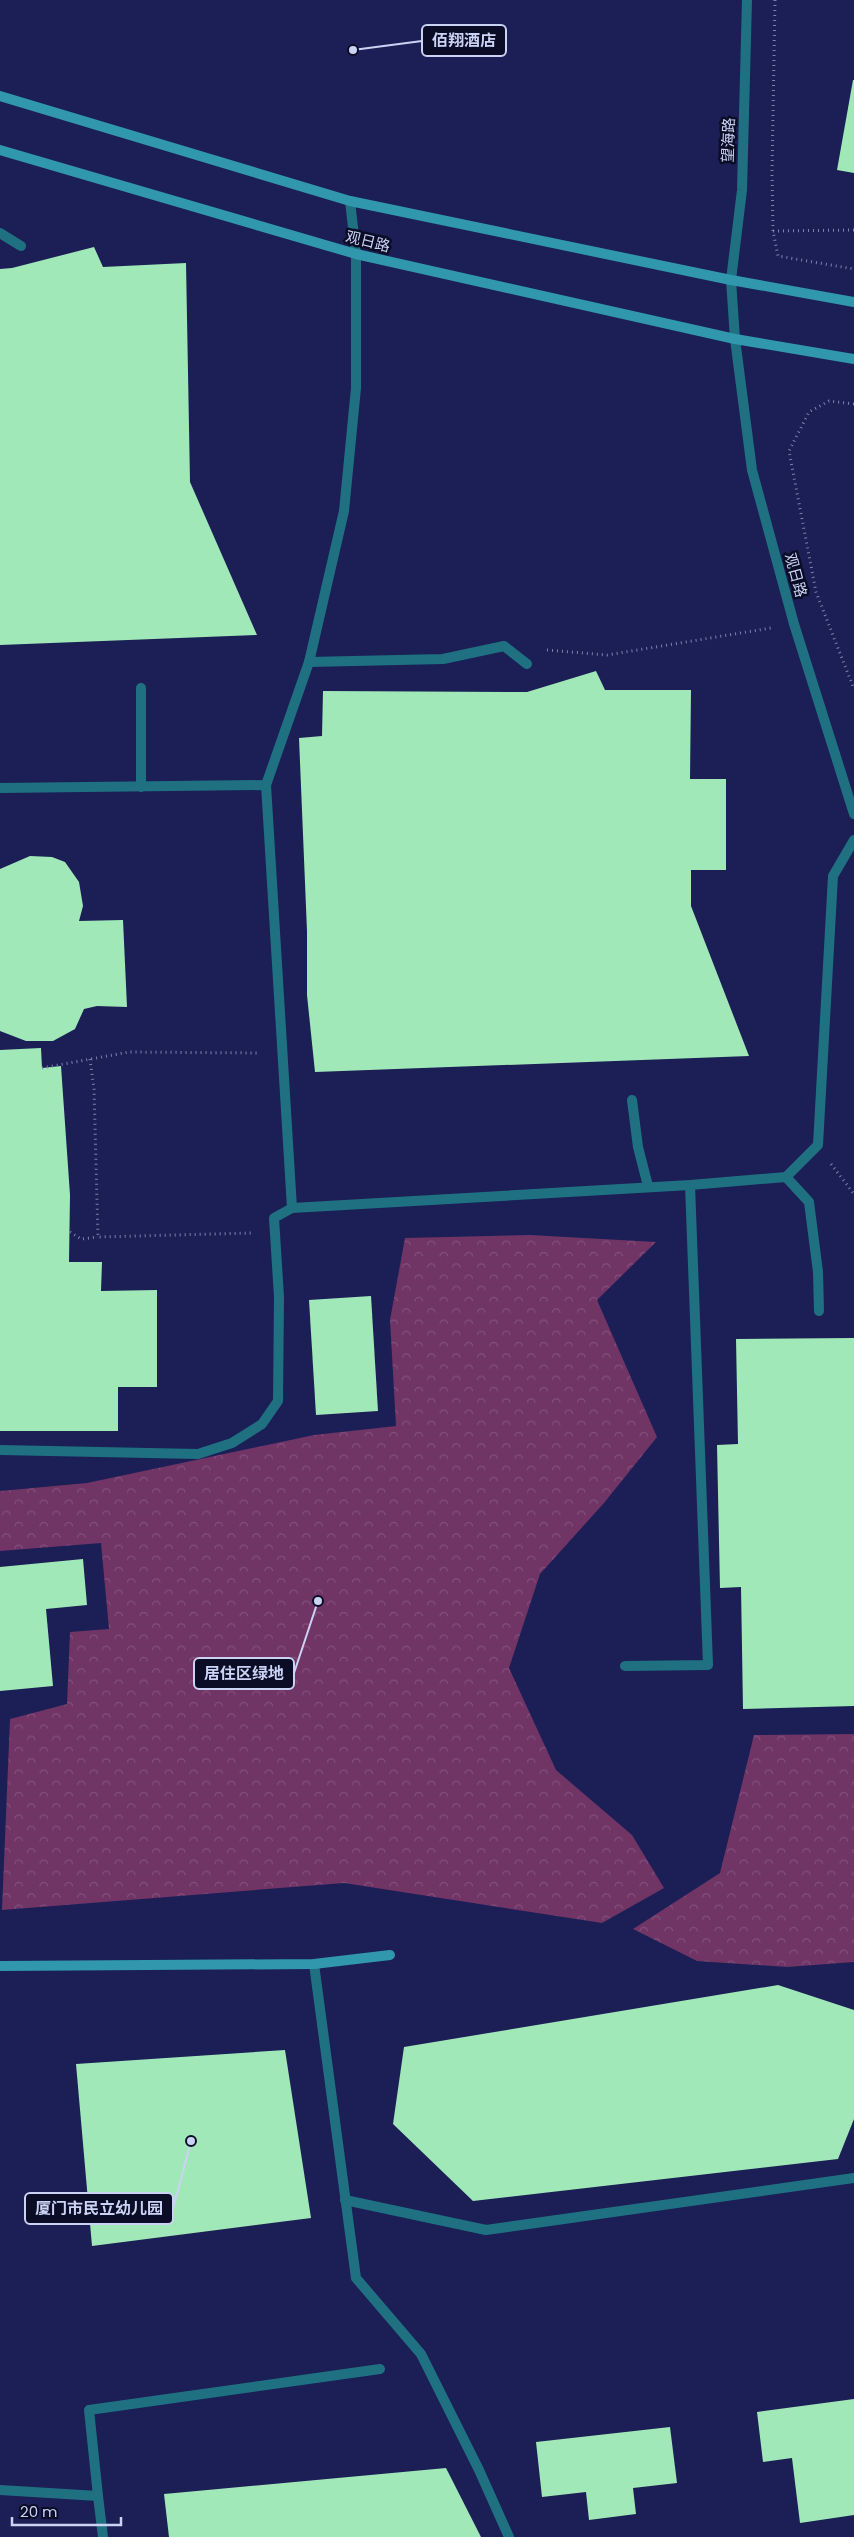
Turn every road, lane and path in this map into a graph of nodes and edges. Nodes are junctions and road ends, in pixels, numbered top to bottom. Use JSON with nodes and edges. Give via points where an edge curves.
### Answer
{"nodes":[{"id":1,"x":747,"y":0,"type":"edge"},
{"id":2,"x":775,"y":0,"type":"edge"},
{"id":3,"x":0,"y":96,"type":"edge"},
{"id":4,"x":0,"y":150,"type":"edge"},
{"id":5,"x":350,"y":202,"type":"junction"},
{"id":6,"x":854,"y":230,"type":"edge"},
{"id":7,"x":773,"y":231,"type":"junction"},
{"id":8,"x":0,"y":233,"type":"edge"},
{"id":9,"x":21,"y":246,"type":"dead end"},
{"id":10,"x":356,"y":254,"type":"junction"},
{"id":11,"x":854,"y":269,"type":"edge"},
{"id":12,"x":731,"y":280,"type":"junction"},
{"id":13,"x":854,"y":302,"type":"edge"},
{"id":14,"x":735,"y":339,"type":"junction"},
{"id":15,"x":854,"y":359,"type":"edge"},
{"id":16,"x":854,"y":404,"type":"edge"},
{"id":17,"x":794,"y":624,"type":"junction"},
{"id":18,"x":504,"y":646,"type":"junction"},
{"id":19,"x":309,"y":662,"type":"junction"},
{"id":20,"x":527,"y":664,"type":"dead end"},
{"id":21,"x":140,"y":688,"type":"dead end"},
{"id":22,"x":854,"y":689,"type":"edge"},
{"id":23,"x":266,"y":785,"type":"junction"},
{"id":24,"x":141,"y":786,"type":"junction"},
{"id":25,"x":0,"y":788,"type":"edge"},
{"id":26,"x":854,"y":814,"type":"edge"},
{"id":27,"x":854,"y":840,"type":"edge"},
{"id":28,"x":281,"y":1053,"type":"junction"},
{"id":29,"x":90,"y":1059,"type":"junction"},
{"id":30,"x":42,"y":1068,"type":"dead end"},
{"id":31,"x":632,"y":1100,"type":"dead end"},
{"id":32,"x":818,"y":1145,"type":"junction"},
{"id":33,"x":786,"y":1177,"type":"junction"},
{"id":34,"x":690,"y":1185,"type":"junction"},
{"id":35,"x":648,"y":1186,"type":"junction"},
{"id":36,"x":854,"y":1194,"type":"edge"},
{"id":37,"x":292,"y":1208,"type":"junction"},
{"id":38,"x":70,"y":1232,"type":"dead end"},
{"id":39,"x":275,"y":1232,"type":"junction"},
{"id":40,"x":98,"y":1236,"type":"junction"},
{"id":41,"x":819,"y":1312,"type":"dead end"},
{"id":42,"x":0,"y":1450,"type":"edge"},
{"id":43,"x":625,"y":1666,"type":"dead end"},
{"id":44,"x":390,"y":1955,"type":"dead end"},
{"id":45,"x":314,"y":1964,"type":"junction"},
{"id":46,"x":0,"y":1966,"type":"edge"},
{"id":47,"x":854,"y":2178,"type":"edge"},
{"id":48,"x":345,"y":2200,"type":"junction"},
{"id":49,"x":380,"y":2369,"type":"dead end"},
{"id":50,"x":0,"y":2490,"type":"edge"},
{"id":51,"x":98,"y":2496,"type":"junction"},
{"id":52,"x":103,"y":2537,"type":"edge"},
{"id":53,"x":509,"y":2537,"type":"edge"}],
"edges":[{"from":1,"to":12,"type":"street","name":"望海路","via":[[742,190]]},
{"from":2,"to":7,"type":"path"},
{"from":3,"to":5,"type":"street"},
{"from":4,"to":10,"type":"street","name":"观日路"},
{"from":5,"to":10,"type":"street"},
{"from":5,"to":12,"type":"street"},
{"from":6,"to":7,"type":"path"},
{"from":7,"to":11,"type":"path","via":[[778,256]]},
{"from":8,"to":9,"type":"street"},
{"from":10,"to":14,"type":"street","name":"观日路"},
{"from":10,"to":19,"type":"street","via":[[356,388],[344,511]]},
{"from":12,"to":13,"type":"street"},
{"from":12,"to":14,"type":"street","name":"观日路"},
{"from":14,"to":15,"type":"street","name":"观日路"},
{"from":14,"to":17,"type":"street","name":"观日路","via":[[752,470]]},
{"from":16,"to":22,"type":"path","via":[[829,401],[809,412],[789,451],[816,592]]},
{"from":17,"to":18,"type":"path","via":[[607,655]]},
{"from":17,"to":26,"type":"street","name":"观日路"},
{"from":18,"to":19,"type":"street","via":[[442,660]]},
{"from":18,"to":20,"type":"street"},
{"from":19,"to":23,"type":"street"},
{"from":21,"to":24,"type":"street"},
{"from":23,"to":24,"type":"street"},
{"from":23,"to":28,"type":"street"},
{"from":24,"to":25,"type":"street"},
{"from":27,"to":32,"type":"street","via":[[833,876]]},
{"from":28,"to":29,"type":"path","via":[[129,1052]]},
{"from":28,"to":37,"type":"street"},
{"from":29,"to":30,"type":"path"},
{"from":29,"to":40,"type":"path","via":[[94,1089]]},
{"from":31,"to":35,"type":"street","via":[[638,1147]]},
{"from":32,"to":33,"type":"street"},
{"from":32,"to":36,"type":"path"},
{"from":33,"to":34,"type":"street"},
{"from":33,"to":41,"type":"street","via":[[809,1202],[818,1272]]},
{"from":34,"to":35,"type":"street"},
{"from":34,"to":43,"type":"street","via":[[708,1665]]},
{"from":35,"to":37,"type":"street"},
{"from":37,"to":39,"type":"street","via":[[274,1218]]},
{"from":38,"to":40,"type":"path","via":[[81,1239]]},
{"from":39,"to":40,"type":"path"},
{"from":39,"to":42,"type":"street","via":[[279,1297],[278,1401],[262,1424],[232,1443],[198,1454]]},
{"from":44,"to":45,"type":"street"},
{"from":45,"to":46,"type":"street"},
{"from":45,"to":48,"type":"street"},
{"from":47,"to":48,"type":"street","via":[[486,2230]]},
{"from":48,"to":53,"type":"street","via":[[356,2278],[421,2354]]},
{"from":49,"to":51,"type":"street","via":[[89,2410]]},
{"from":50,"to":51,"type":"street"},
{"from":51,"to":52,"type":"street"}]}
